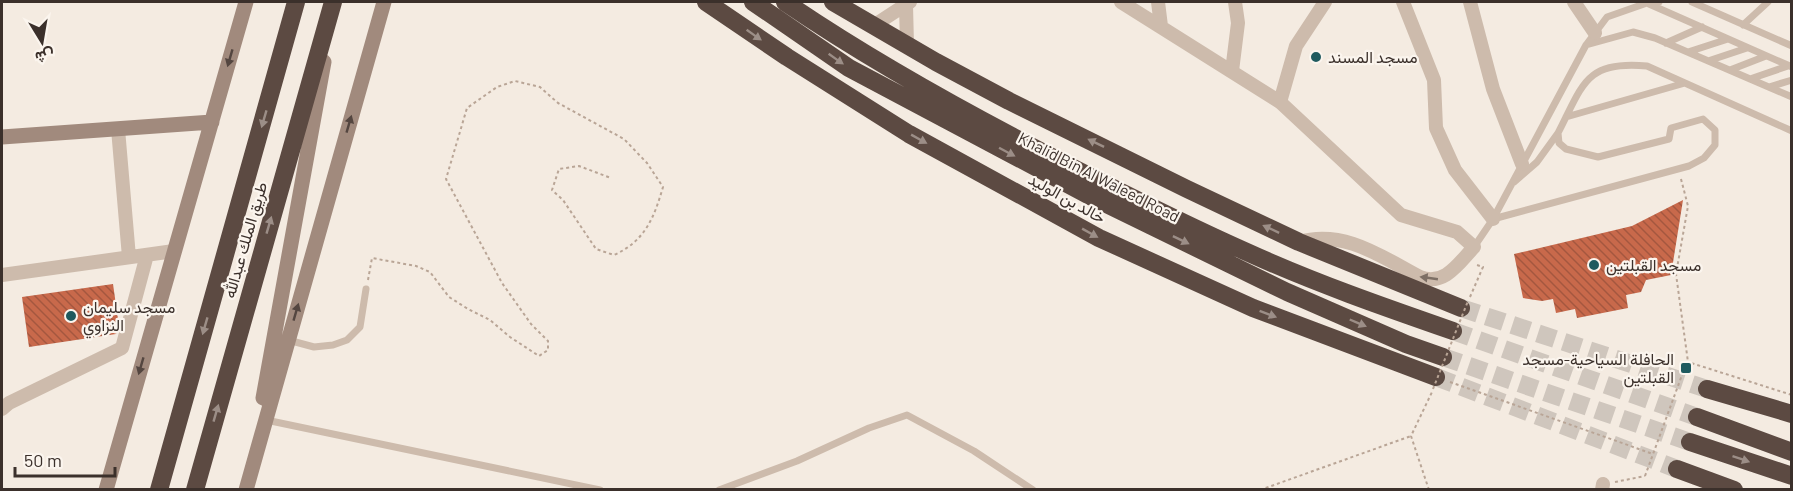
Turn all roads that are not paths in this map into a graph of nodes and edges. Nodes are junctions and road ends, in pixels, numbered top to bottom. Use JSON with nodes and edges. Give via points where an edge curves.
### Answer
{"nodes":[{"id":1,"x":246,"y":2,"type":"edge"},
{"id":2,"x":296,"y":2,"type":"edge"},
{"id":3,"x":334,"y":2,"type":"edge"},
{"id":4,"x":384,"y":2,"type":"edge"},
{"id":5,"x":706,"y":2,"type":"edge"},
{"id":6,"x":753,"y":2,"type":"edge"},
{"id":7,"x":785,"y":2,"type":"edge"},
{"id":8,"x":833,"y":2,"type":"edge"},
{"id":9,"x":1121,"y":2,"type":"edge"},
{"id":10,"x":1158,"y":2,"type":"edge"},
{"id":11,"x":1235,"y":2,"type":"edge"},
{"id":12,"x":1325,"y":2,"type":"edge"},
{"id":13,"x":1403,"y":2,"type":"edge"},
{"id":14,"x":1470,"y":2,"type":"edge"},
{"id":15,"x":1574,"y":2,"type":"edge"},
{"id":16,"x":1659,"y":2,"type":"edge"},
{"id":17,"x":1692,"y":2,"type":"edge"},
{"id":18,"x":1768,"y":2,"type":"edge"},
{"id":19,"x":907,"y":3,"type":"edge"},
{"id":20,"x":1647,"y":3,"type":"edge"},
{"id":21,"x":1743,"y":25,"type":"junction"},
{"id":22,"x":873,"y":26,"type":"junction"},
{"id":23,"x":1161,"y":26,"type":"junction"},
{"id":24,"x":1702,"y":27,"type":"junction"},
{"id":25,"x":1595,"y":33,"type":"junction"},
{"id":26,"x":1728,"y":39,"type":"junction"},
{"id":27,"x":1666,"y":43,"type":"junction"},
{"id":28,"x":907,"y":45,"type":"junction"},
{"id":29,"x":1586,"y":45,"type":"junction"},
{"id":30,"x":1791,"y":46,"type":"edge"},
{"id":31,"x":1747,"y":48,"type":"junction"},
{"id":32,"x":1688,"y":52,"type":"junction"},
{"id":33,"x":1766,"y":56,"type":"junction"},
{"id":34,"x":1708,"y":61,"type":"junction"},
{"id":35,"x":1790,"y":66,"type":"edge"},
{"id":36,"x":1730,"y":70,"type":"junction"},
{"id":37,"x":1232,"y":71,"type":"junction"},
{"id":38,"x":1750,"y":79,"type":"junction"},
{"id":39,"x":1791,"y":80,"type":"edge"},
{"id":40,"x":1684,"y":83,"type":"junction"},
{"id":41,"x":1769,"y":87,"type":"junction"},
{"id":42,"x":1790,"y":95,"type":"edge"},
{"id":43,"x":1280,"y":102,"type":"junction"},
{"id":44,"x":1566,"y":117,"type":"junction"},
{"id":45,"x":212,"y":122,"type":"junction"},
{"id":46,"x":117,"y":129,"type":"junction"},
{"id":47,"x":1791,"y":131,"type":"edge"},
{"id":48,"x":1558,"y":133,"type":"junction"},
{"id":49,"x":2,"y":137,"type":"edge"},
{"id":50,"x":1522,"y":164,"type":"junction"},
{"id":51,"x":1509,"y":187,"type":"junction"},
{"id":52,"x":1493,"y":219,"type":"junction"},
{"id":53,"x":1299,"y":242,"type":"junction"},
{"id":54,"x":1474,"y":248,"type":"junction"},
{"id":55,"x":174,"y":251,"type":"junction"},
{"id":56,"x":147,"y":255,"type":"junction"},
{"id":57,"x":129,"y":257,"type":"junction"},
{"id":58,"x":2,"y":275,"type":"edge"},
{"id":59,"x":366,"y":289,"type":"road end"},
{"id":60,"x":1465,"y":304,"type":"tunnel mouth"},
{"id":61,"x":1453,"y":331,"type":"tunnel mouth"},
{"id":62,"x":288,"y":340,"type":"junction"},
{"id":63,"x":1443,"y":357,"type":"tunnel mouth"},
{"id":64,"x":1434,"y":383,"type":"tunnel mouth"},
{"id":65,"x":1707,"y":389,"type":"tunnel mouth"},
{"id":66,"x":4,"y":402,"type":"edge"},
{"id":67,"x":1791,"y":414,"type":"edge"},
{"id":68,"x":1697,"y":417,"type":"tunnel mouth"},
{"id":69,"x":266,"y":420,"type":"junction"},
{"id":70,"x":1690,"y":442,"type":"tunnel mouth"},
{"id":71,"x":1791,"y":452,"type":"edge"},
{"id":72,"x":1677,"y":469,"type":"tunnel mouth"},
{"id":73,"x":1791,"y":476,"type":"edge"},
{"id":74,"x":246,"y":488,"type":"edge"},
{"id":75,"x":106,"y":489,"type":"edge"},
{"id":76,"x":159,"y":489,"type":"edge"},
{"id":77,"x":195,"y":489,"type":"edge"},
{"id":78,"x":600,"y":489,"type":"edge"},
{"id":79,"x":719,"y":489,"type":"edge"},
{"id":80,"x":1033,"y":489,"type":"edge"},
{"id":81,"x":1734,"y":489,"type":"edge"}],
"edges":[{"from":1,"to":45,"type":"main road","one_way":true},
{"from":2,"to":76,"type":"highway","name":"طريق الملك عبدالله","one_way":true},
{"from":3,"to":74,"type":"main road"},
{"from":77,"to":3,"type":"highway","name":"طريق الملك عبدالله","one_way":true},
{"from":62,"to":4,"type":"main road","one_way":true},
{"from":5,"to":64,"type":"highway","name":"خالد بن الوليد","one_way":true,"via":[[909,134],[1099,238],[1253,308]]},
{"from":6,"to":63,"type":"highway","name":"Khalid Bin Al Waleed Road","one_way":true,"via":[[849,68],[1092,197],[1287,292]]},
{"from":7,"to":61,"type":"highway","name":"Khalid Bin Al Waleed Road","via":[[924,88],[1168,215],[1250,254]]},
{"from":8,"to":22,"type":"highway"},
{"from":9,"to":23,"type":"street"},
{"from":10,"to":23,"type":"street"},
{"from":11,"to":37,"type":"street","via":[[1238,23]]},
{"from":12,"to":43,"type":"street","via":[[1296,46]]},
{"from":13,"to":52,"type":"street","via":[[1434,80],[1436,128],[1455,170]]},
{"from":14,"to":50,"type":"street","via":[[1493,89]]},
{"from":15,"to":25,"type":"street"},
{"from":16,"to":20,"type":"lane"},
{"from":17,"to":21,"type":"lane"},
{"from":18,"to":21,"type":"lane"},
{"from":19,"to":22,"type":"street"},
{"from":19,"to":28,"type":"street"},
{"from":20,"to":24,"type":"lane"},
{"from":20,"to":25,"type":"lane","via":[[1607,17]]},
{"from":21,"to":30,"type":"lane"},
{"from":22,"to":28,"type":"highway"},
{"from":23,"to":37,"type":"street"},
{"from":24,"to":26,"type":"lane"},
{"from":24,"to":27,"type":"lane"},
{"from":25,"to":29,"type":"lane"},
{"from":26,"to":31,"type":"lane"},
{"from":26,"to":32,"type":"lane"},
{"from":27,"to":29,"type":"lane","via":[[1633,32]]},
{"from":27,"to":32,"type":"lane"},
{"from":53,"to":28,"type":"highway","one_way":true,"via":[[1009,101]]},
{"from":29,"to":50,"type":"lane"},
{"from":31,"to":33,"type":"lane"},
{"from":31,"to":34,"type":"lane"},
{"from":32,"to":34,"type":"lane"},
{"from":33,"to":35,"type":"lane"},
{"from":33,"to":36,"type":"lane"},
{"from":34,"to":36,"type":"lane"},
{"from":35,"to":38,"type":"lane"},
{"from":36,"to":38,"type":"lane"},
{"from":37,"to":43,"type":"street"},
{"from":38,"to":41,"type":"lane"},
{"from":39,"to":41,"type":"lane"},
{"from":40,"to":44,"type":"lane"},
{"from":40,"to":44,"type":"lane","via":[[1647,66],[1625,64],[1606,68],[1586,80]]},
{"from":40,"to":47,"type":"lane"},
{"from":41,"to":42,"type":"lane"},
{"from":43,"to":54,"type":"street","via":[[1401,215],[1457,232]]},
{"from":44,"to":48,"type":"lane"},
{"from":45,"to":46,"type":"main road"},
{"from":45,"to":55,"type":"main road"},
{"from":46,"to":49,"type":"main road"},
{"from":46,"to":57,"type":"street"},
{"from":48,"to":51,"type":"lane","via":[[1538,162]]},
{"from":48,"to":52,"type":"lane","via":[[1559,142],[1566,149],[1598,157],[1669,139],[1671,128],[1703,119],[1715,130],[1715,146],[1704,158],[1678,169]]},
{"from":50,"to":51,"type":"lane"},
{"from":51,"to":52,"type":"lane"},
{"from":52,"to":54,"type":"lane"},
{"from":54,"to":53,"type":"street","one_way":true,"via":[[1449,274],[1431,280],[1347,241],[1328,238]]},
{"from":53,"to":60,"type":"highway"},
{"from":55,"to":56,"type":"street"},
{"from":55,"to":75,"type":"main road","one_way":true},
{"from":56,"to":57,"type":"street"},
{"from":56,"to":66,"type":"street","via":[[122,348]]},
{"from":57,"to":58,"type":"street"},
{"from":59,"to":62,"type":"lane","via":[[360,327],[347,340],[314,347]]},
{"from":62,"to":69,"type":"main road"},
{"from":65,"to":67,"type":"highway"},
{"from":68,"to":71,"type":"highway"},
{"from":69,"to":74,"type":"main road"},
{"from":69,"to":78,"type":"lane"},
{"from":70,"to":73,"type":"highway","one_way":true},
{"from":72,"to":81,"type":"highway"},
{"from":79,"to":80,"type":"lane","via":[[907,415],[974,450]]}]}
